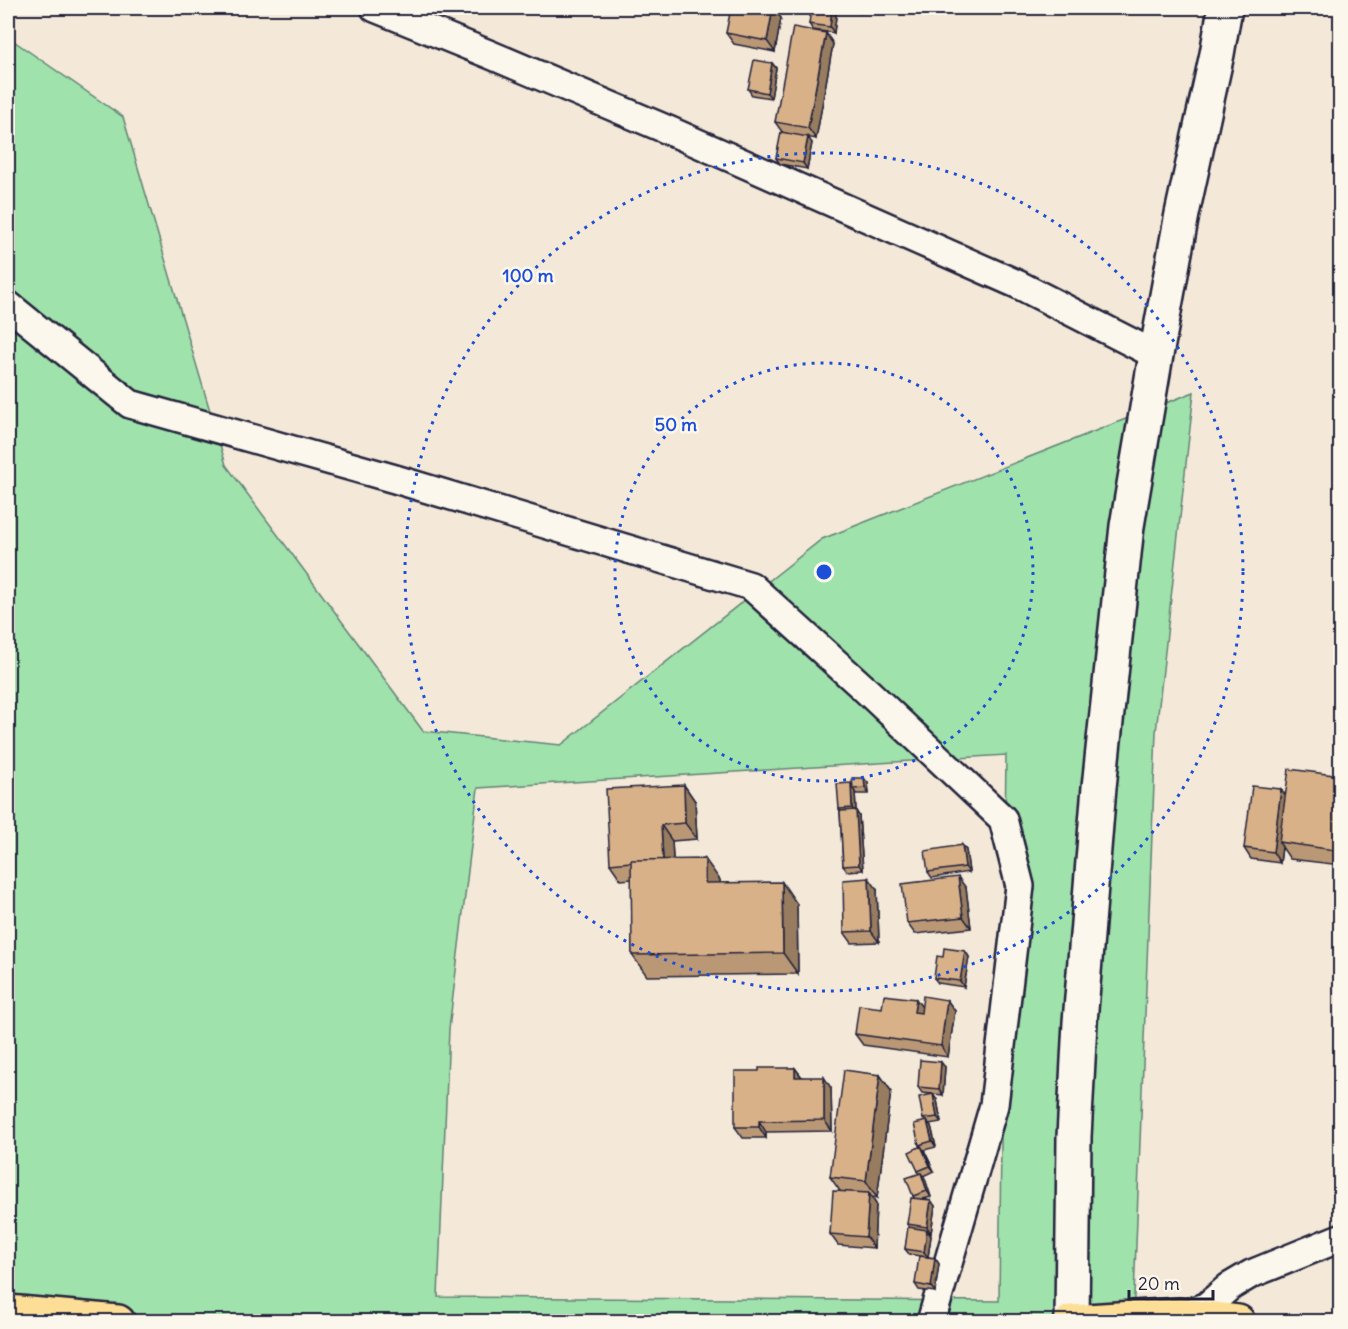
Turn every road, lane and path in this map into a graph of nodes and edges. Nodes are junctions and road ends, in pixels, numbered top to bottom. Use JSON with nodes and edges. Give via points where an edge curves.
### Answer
{"nodes":[{"id":1,"x":375,"y":8,"type":"edge"},
{"id":2,"x":1224,"y":8,"type":"edge"},
{"id":3,"x":8,"y":305,"type":"edge"},
{"id":4,"x":1156,"y":355,"type":"junction"},
{"id":5,"x":1341,"y":1238,"type":"edge"},
{"id":6,"x":8,"y":1312,"type":"edge"},
{"id":7,"x":1180,"y":1315,"type":"junction"},
{"id":8,"x":1072,"y":1321,"type":"edge"},
{"id":9,"x":118,"y":1322,"type":"edge"},
{"id":10,"x":932,"y":1322,"type":"edge"},
{"id":11,"x":1238,"y":1322,"type":"edge"}],
"edges":[{"from":1,"to":4,"type":"street","via":[[668,130],[1017,284]]},
{"from":2,"to":4,"type":"street"},
{"from":3,"to":10,"type":"street","via":[[130,404],[751,586],[1003,819],[1020,886],[994,1105]]},
{"from":4,"to":8,"type":"street","via":[[1127,526],[1099,786],[1074,1137]]},
{"from":5,"to":7,"type":"street","via":[[1251,1274],[1206,1307]]},
{"from":6,"to":9,"type":"main road"},
{"from":7,"to":8,"type":"main road"},
{"from":7,"to":11,"type":"main road"}]}
